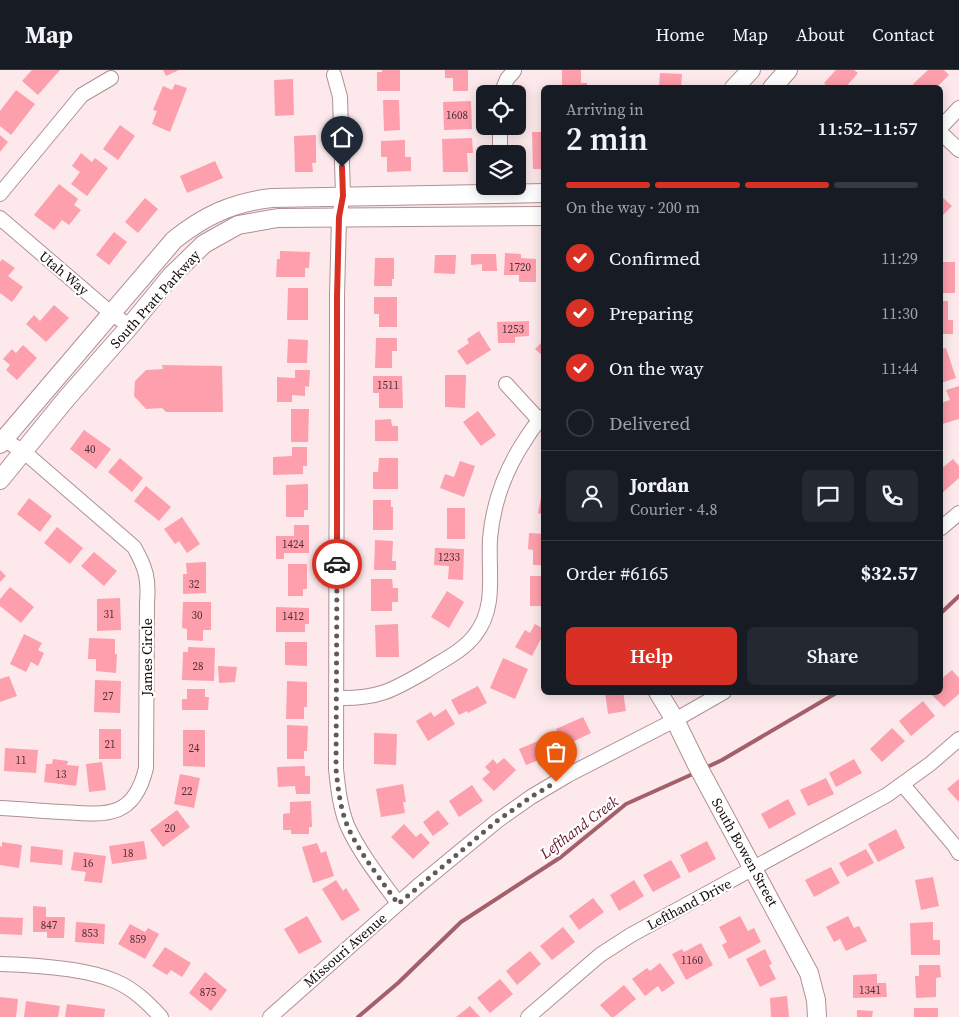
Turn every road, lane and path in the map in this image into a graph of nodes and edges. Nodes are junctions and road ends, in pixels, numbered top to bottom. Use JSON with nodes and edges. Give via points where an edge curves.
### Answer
{"nodes":[{"id":1,"x":514,"y":70,"type":"edge"},
{"id":2,"x":751,"y":70,"type":"edge"},
{"id":3,"x":788,"y":70,"type":"edge"},
{"id":4,"x":334,"y":75,"type":"dead end"},
{"id":5,"x":111,"y":78,"type":"dead end"},
{"id":6,"x":505,"y":85,"type":"edge"},
{"id":7,"x":737,"y":85,"type":"edge"},
{"id":8,"x":775,"y":85,"type":"edge"},
{"id":9,"x":959,"y":108,"type":"edge"},
{"id":10,"x":943,"y":125,"type":"edge"},
{"id":11,"x":943,"y":135,"type":"edge"},
{"id":12,"x":959,"y":150,"type":"edge"},
{"id":13,"x":476,"y":191,"type":"edge"},
{"id":14,"x":526,"y":191,"type":"edge"},
{"id":15,"x":541,"y":192,"type":"edge"},
{"id":16,"x":0,"y":194,"type":"edge"},
{"id":17,"x":499,"y":195,"type":"edge"},
{"id":18,"x":343,"y":196,"type":"junction"},
{"id":19,"x":541,"y":216,"type":"edge"},
{"id":20,"x":339,"y":217,"type":"junction"},
{"id":21,"x":500,"y":217,"type":"junction"},
{"id":22,"x":0,"y":218,"type":"edge"},
{"id":23,"x":112,"y":314,"type":"junction"},
{"id":24,"x":130,"y":326,"type":"junction"},
{"id":25,"x":506,"y":384,"type":"dead end"},
{"id":26,"x":541,"y":418,"type":"edge"},
{"id":27,"x":2,"y":442,"type":"edge"},
{"id":28,"x":23,"y":451,"type":"junction"},
{"id":29,"x":0,"y":480,"type":"edge"},
{"id":30,"x":959,"y":513,"type":"edge"},
{"id":31,"x":943,"y":526,"type":"edge"},
{"id":32,"x":660,"y":695,"type":"edge"},
{"id":33,"x":719,"y":695,"type":"edge"},
{"id":34,"x":337,"y":698,"type":"junction"},
{"id":35,"x":675,"y":720,"type":"junction"},
{"id":36,"x":959,"y":739,"type":"edge"},
{"id":37,"x":903,"y":785,"type":"junction"},
{"id":38,"x":0,"y":808,"type":"edge"},
{"id":39,"x":959,"y":853,"type":"edge"},
{"id":40,"x":754,"y":869,"type":"junction"},
{"id":41,"x":398,"y":904,"type":"junction"},
{"id":42,"x":0,"y":964,"type":"edge"},
{"id":43,"x":161,"y":1017,"type":"edge"},
{"id":44,"x":270,"y":1017,"type":"edge"},
{"id":45,"x":528,"y":1017,"type":"edge"},
{"id":46,"x":816,"y":1017,"type":"edge"}],
"edges":[{"from":1,"to":6,"type":"street"},
{"from":2,"to":7,"type":"street"},
{"from":3,"to":8,"type":"street"},
{"from":4,"to":18,"type":"street","via":[[340,97]]},
{"from":5,"to":16,"type":"street","via":[[82,95]]},
{"from":9,"to":10,"type":"street"},
{"from":11,"to":12,"type":"street"},
{"from":13,"to":18,"type":"street","name":"South Pratt Parkway"},
{"from":14,"to":15,"type":"street","name":"South Pratt Parkway"},
{"from":17,"to":21,"type":"street"},
{"from":18,"to":20,"type":"street"},
{"from":18,"to":23,"type":"street","name":"South Pratt Parkway","via":[[251,200],[216,213],[174,240]]},
{"from":19,"to":21,"type":"street","name":"South Pratt Parkway"},
{"from":20,"to":21,"type":"street","name":"South Pratt Parkway"},
{"from":20,"to":24,"type":"street","name":"South Pratt Parkway","via":[[278,218],[238,225],[204,244],[171,276]]},
{"from":20,"to":34,"type":"street"},
{"from":22,"to":23,"type":"street","name":"Utah Way"},
{"from":23,"to":24,"type":"street","name":"Utah Way"},
{"from":23,"to":27,"type":"street","name":"South Pratt Parkway"},
{"from":24,"to":28,"type":"street","name":"South Pratt Parkway"},
{"from":25,"to":26,"type":"street"},
{"from":26,"to":34,"type":"street","via":[[521,447],[495,504],[490,540],[491,597],[475,636],[462,648],[405,684],[383,694]]},
{"from":27,"to":28,"type":"street","name":"James Circle"},
{"from":28,"to":29,"type":"street","name":"South Pratt Parkway"},
{"from":28,"to":38,"type":"street","name":"James Circle","via":[[134,547],[144,564],[148,583],[146,768],[142,786],[132,800],[118,810],[101,814]]},
{"from":30,"to":31,"type":"street"},
{"from":32,"to":35,"type":"street","name":"South Bowen Street"},
{"from":33,"to":35,"type":"street","name":"Missouri Avenue"},
{"from":34,"to":41,"type":"street","via":[[339,798],[348,826]]},
{"from":35,"to":40,"type":"street","name":"South Bowen Street"},
{"from":35,"to":41,"type":"street","name":"Missouri Avenue","via":[[531,797],[497,821]]},
{"from":36,"to":37,"type":"street","name":"Lefthand Drive"},
{"from":37,"to":39,"type":"street"},
{"from":37,"to":40,"type":"street","name":"Lefthand Drive"},
{"from":40,"to":45,"type":"street","name":"Lefthand Drive","via":[[600,955]]},
{"from":40,"to":46,"type":"street","name":"South Bowen Street","via":[[809,973],[816,1000]]},
{"from":41,"to":44,"type":"street","name":"Missouri Avenue"},
{"from":42,"to":43,"type":"street","via":[[99,975],[134,992]]}]}
